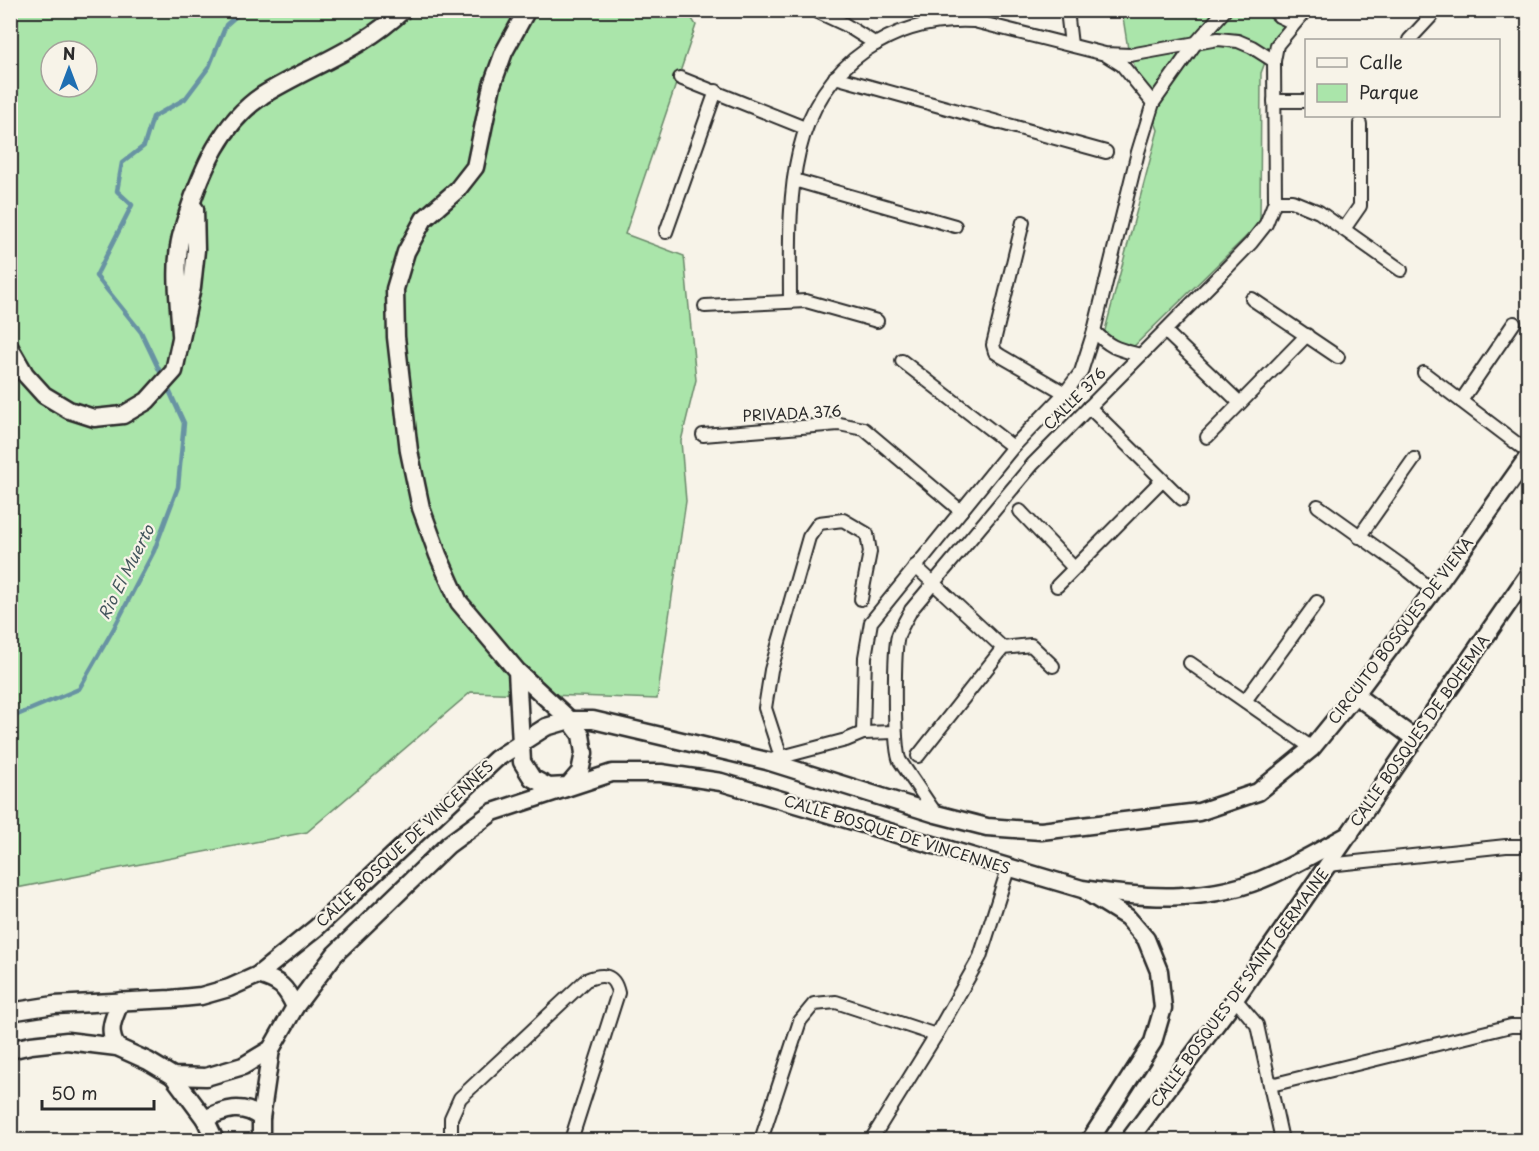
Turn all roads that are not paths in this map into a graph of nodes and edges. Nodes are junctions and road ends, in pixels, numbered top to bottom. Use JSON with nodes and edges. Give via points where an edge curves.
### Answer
{"nodes":[{"id":1,"x":404,"y":10,"type":"edge"},
{"id":2,"x":527,"y":10,"type":"edge"},
{"id":3,"x":814,"y":10,"type":"edge"},
{"id":4,"x":1067,"y":10,"type":"edge"},
{"id":5,"x":1226,"y":10,"type":"edge"},
{"id":6,"x":1274,"y":10,"type":"edge"},
{"id":7,"x":1306,"y":10,"type":"edge"},
{"id":8,"x":1437,"y":10,"type":"edge"},
{"id":9,"x":960,"y":15,"type":"edge"},
{"id":10,"x":1294,"y":23,"type":"junction"},
{"id":11,"x":1410,"y":39,"type":"edge"},
{"id":12,"x":876,"y":44,"type":"junction"},
{"id":13,"x":1195,"y":44,"type":"junction"},
{"id":14,"x":1071,"y":45,"type":"junction"},
{"id":15,"x":1105,"y":54,"type":"junction"},
{"id":16,"x":1274,"y":61,"type":"junction"},
{"id":17,"x":835,"y":77,"type":"junction"},
{"id":18,"x":680,"y":78,"type":"dead end"},
{"id":19,"x":716,"y":91,"type":"junction"},
{"id":20,"x":1274,"y":101,"type":"junction"},
{"id":21,"x":1305,"y":101,"type":"edge"},
{"id":22,"x":1153,"y":102,"type":"junction"},
{"id":23,"x":1360,"y":124,"type":"dead end"},
{"id":24,"x":805,"y":128,"type":"junction"},
{"id":25,"x":1106,"y":152,"type":"dead end"},
{"id":26,"x":794,"y":180,"type":"junction"},
{"id":27,"x":1275,"y":201,"type":"junction"},
{"id":28,"x":1023,"y":222,"type":"dead end"},
{"id":29,"x":955,"y":226,"type":"dead end"},
{"id":30,"x":1344,"y":229,"type":"junction"},
{"id":31,"x":666,"y":232,"type":"dead end"},
{"id":32,"x":1401,"y":270,"type":"dead end"},
{"id":33,"x":1252,"y":298,"type":"dead end"},
{"id":34,"x":790,"y":300,"type":"junction"},
{"id":35,"x":705,"y":306,"type":"dead end"},
{"id":36,"x":876,"y":321,"type":"dead end"},
{"id":37,"x":1514,"y":323,"type":"dead end"},
{"id":38,"x":1094,"y":331,"type":"junction"},
{"id":39,"x":1165,"y":331,"type":"junction"},
{"id":40,"x":1307,"y":335,"type":"junction"},
{"id":41,"x":10,"y":348,"type":"edge"},
{"id":42,"x":1140,"y":355,"type":"junction"},
{"id":43,"x":1338,"y":357,"type":"dead end"},
{"id":44,"x":902,"y":361,"type":"dead end"},
{"id":45,"x":1424,"y":373,"type":"dead end"},
{"id":46,"x":1065,"y":393,"type":"junction"},
{"id":47,"x":1461,"y":401,"type":"junction"},
{"id":48,"x":1239,"y":403,"type":"junction"},
{"id":49,"x":1089,"y":407,"type":"junction"},
{"id":50,"x":703,"y":435,"type":"dead end"},
{"id":51,"x":1207,"y":437,"type":"dead end"},
{"id":52,"x":1012,"y":447,"type":"junction"},
{"id":53,"x":1528,"y":452,"type":"edge"},
{"id":54,"x":1528,"y":457,"type":"edge"},
{"id":55,"x":1414,"y":459,"type":"dead end"},
{"id":56,"x":1162,"y":480,"type":"junction"},
{"id":57,"x":1182,"y":499,"type":"dead end"},
{"id":58,"x":1318,"y":506,"type":"dead end"},
{"id":59,"x":961,"y":511,"type":"junction"},
{"id":60,"x":1020,"y":511,"type":"dead end"},
{"id":61,"x":1359,"y":537,"type":"junction"},
{"id":62,"x":915,"y":566,"type":"junction"},
{"id":63,"x":1074,"y":568,"type":"junction"},
{"id":64,"x":1528,"y":575,"type":"edge"},
{"id":65,"x":933,"y":582,"type":"junction"},
{"id":66,"x":1057,"y":586,"type":"dead end"},
{"id":67,"x":1432,"y":591,"type":"junction"},
{"id":68,"x":861,"y":599,"type":"dead end"},
{"id":69,"x":1317,"y":602,"type":"dead end"},
{"id":70,"x":1003,"y":648,"type":"junction"},
{"id":71,"x":1190,"y":663,"type":"dead end"},
{"id":72,"x":1053,"y":666,"type":"dead end"},
{"id":73,"x":517,"y":671,"type":"junction"},
{"id":74,"x":1355,"y":695,"type":"junction"},
{"id":75,"x":1245,"y":702,"type":"junction"},
{"id":76,"x":570,"y":720,"type":"junction"},
{"id":77,"x":895,"y":732,"type":"junction"},
{"id":78,"x":863,"y":733,"type":"junction"},
{"id":79,"x":1414,"y":738,"type":"junction"},
{"id":80,"x":521,"y":743,"type":"junction"},
{"id":81,"x":1312,"y":748,"type":"junction"},
{"id":82,"x":918,"y":756,"type":"dead end"},
{"id":83,"x":774,"y":759,"type":"junction"},
{"id":84,"x":568,"y":786,"type":"junction"},
{"id":85,"x":1258,"y":792,"type":"joint"},
{"id":86,"x":936,"y":814,"type":"junction"},
{"id":87,"x":1350,"y":834,"type":"junction"},
{"id":88,"x":1528,"y":846,"type":"edge"},
{"id":89,"x":1328,"y":865,"type":"junction"},
{"id":90,"x":1008,"y":869,"type":"junction"},
{"id":91,"x":1082,"y":889,"type":"junction"},
{"id":92,"x":258,"y":975,"type":"junction"},
{"id":93,"x":1235,"y":999,"type":"junction"},
{"id":94,"x":121,"y":1001,"type":"junction"},
{"id":95,"x":295,"y":1007,"type":"junction"},
{"id":96,"x":10,"y":1012,"type":"edge"},
{"id":97,"x":1528,"y":1026,"type":"edge"},
{"id":98,"x":936,"y":1035,"type":"junction"},
{"id":99,"x":117,"y":1047,"type":"junction"},
{"id":100,"x":271,"y":1049,"type":"junction"},
{"id":101,"x":10,"y":1050,"type":"edge"},
{"id":102,"x":173,"y":1076,"type":"junction"},
{"id":103,"x":1271,"y":1085,"type":"junction"},
{"id":104,"x":261,"y":1118,"type":"junction"},
{"id":105,"x":205,"y":1119,"type":"junction"},
{"id":106,"x":215,"y":1140,"type":"edge"},
{"id":107,"x":261,"y":1140,"type":"edge"},
{"id":108,"x":451,"y":1140,"type":"edge"},
{"id":109,"x":571,"y":1140,"type":"edge"},
{"id":110,"x":761,"y":1140,"type":"edge"},
{"id":111,"x":871,"y":1140,"type":"edge"},
{"id":112,"x":1090,"y":1140,"type":"edge"},
{"id":113,"x":1129,"y":1140,"type":"edge"},
{"id":114,"x":1282,"y":1140,"type":"edge"}],
"edges":[{"from":1,"to":41,"type":"main road","via":[[361,44],[262,96],[220,137],[194,193],[196,250],[192,287],[174,371],[147,401],[123,415],[93,418],[69,410],[44,395],[25,374]]},
{"from":2,"to":73,"type":"main road","via":[[504,52],[492,85],[475,167],[457,190],[424,219],[406,252],[395,289],[396,337],[409,451],[421,508],[459,602]]},
{"from":3,"to":12,"type":"street"},
{"from":4,"to":14,"type":"street"},
{"from":5,"to":13,"type":"street","name":"CALLE 376"},
{"from":6,"to":10,"type":"street"},
{"from":7,"to":10,"type":"street","name":"CALLE 376"},
{"from":8,"to":11,"type":"street"},
{"from":9,"to":12,"type":"street","via":[[897,33]]},
{"from":9,"to":14,"type":"street"},
{"from":10,"to":16,"type":"street","name":"CALLE 376","via":[[1277,45]]},
{"from":12,"to":17,"type":"street"},
{"from":13,"to":15,"type":"street","via":[[1130,55]]},
{"from":13,"to":16,"type":"street","via":[[1218,39],[1238,41]]},
{"from":13,"to":22,"type":"street","name":"CALLE 376"},
{"from":14,"to":15,"type":"street"},
{"from":15,"to":22,"type":"street","via":[[1122,65]]},
{"from":16,"to":20,"type":"street","name":"CALLE 376"},
{"from":17,"to":24,"type":"street"},
{"from":17,"to":25,"type":"street"},
{"from":18,"to":19,"type":"street"},
{"from":19,"to":24,"type":"street"},
{"from":19,"to":31,"type":"street"},
{"from":20,"to":21,"type":"street"},
{"from":20,"to":27,"type":"street","name":"CALLE 376"},
{"from":22,"to":38,"type":"street","name":"CALLE 376"},
{"from":23,"to":30,"type":"street","via":[[1360,207]]},
{"from":24,"to":26,"type":"street"},
{"from":26,"to":29,"type":"street"},
{"from":26,"to":34,"type":"street"},
{"from":27,"to":30,"type":"street","via":[[1292,201],[1319,212]]},
{"from":27,"to":39,"type":"street","name":"CALLE 376","via":[[1266,224],[1251,243]]},
{"from":28,"to":46,"type":"street","via":[[993,345],[995,352]]},
{"from":30,"to":32,"type":"street"},
{"from":33,"to":40,"type":"street"},
{"from":34,"to":35,"type":"street"},
{"from":34,"to":36,"type":"street","via":[[806,300]]},
{"from":37,"to":47,"type":"street"},
{"from":38,"to":42,"type":"street","via":[[1106,344]]},
{"from":38,"to":46,"type":"street","name":"CALLE 376","via":[[1081,372]]},
{"from":39,"to":42,"type":"street","name":"CALLE 376"},
{"from":39,"to":48,"type":"street"},
{"from":40,"to":43,"type":"street"},
{"from":40,"to":48,"type":"street"},
{"from":42,"to":49,"type":"street","name":"CALLE 376"},
{"from":44,"to":52,"type":"street"},
{"from":45,"to":47,"type":"street"},
{"from":46,"to":52,"type":"street","name":"CALLE 376"},
{"from":47,"to":53,"type":"street"},
{"from":48,"to":51,"type":"street"},
{"from":49,"to":56,"type":"street"},
{"from":49,"to":65,"type":"street","name":"CALLE 376","via":[[1033,464]]},
{"from":50,"to":59,"type":"street","name":"PRIVADA 376","via":[[839,424],[864,429]]},
{"from":52,"to":59,"type":"street","name":"CALLE 376"},
{"from":54,"to":67,"type":"main road","name":"CIRCUITO BOSQUES DE VIENA"},
{"from":55,"to":61,"type":"street"},
{"from":56,"to":57,"type":"street"},
{"from":56,"to":63,"type":"street"},
{"from":58,"to":61,"type":"street"},
{"from":59,"to":62,"type":"street","name":"CALLE 376"},
{"from":60,"to":63,"type":"street"},
{"from":61,"to":67,"type":"street"},
{"from":62,"to":65,"type":"street"},
{"from":62,"to":78,"type":"street","name":"CALLE 376","via":[[871,622],[865,657]]},
{"from":63,"to":66,"type":"street"},
{"from":64,"to":79,"type":"main road","name":"CALLE BOSQUES DE BOHEMIA"},
{"from":65,"to":70,"type":"street"},
{"from":65,"to":77,"type":"street","name":"CALLE 376","via":[[911,610],[898,636]]},
{"from":67,"to":74,"type":"main road","name":"CIRCUITO BOSQUES DE VIENA"},
{"from":68,"to":83,"type":"street","via":[[870,552],[867,534],[843,520],[819,523],[809,537],[771,670],[765,708]]},
{"from":69,"to":75,"type":"street"},
{"from":70,"to":72,"type":"street","via":[[1031,645]]},
{"from":70,"to":82,"type":"street"},
{"from":71,"to":75,"type":"street"},
{"from":73,"to":76,"type":"main road"},
{"from":73,"to":80,"type":"main road"},
{"from":74,"to":79,"type":"main road"},
{"from":74,"to":81,"type":"main road","name":"CIRCUITO BOSQUES DE VIENA"},
{"from":75,"to":81,"type":"street"},
{"from":76,"to":80,"type":"main road","name":"CALLE BOSQUE DE VINCENNES","via":[[546,727]]},
{"from":76,"to":83,"type":"main road","name":"CALLE BOSQUE DE VINCENNES","via":[[593,720]]},
{"from":76,"to":84,"type":"main road","via":[[581,735],[585,753],[580,772]]},
{"from":77,"to":78,"type":"street"},
{"from":77,"to":86,"type":"street","name":"CALLE 376","via":[[897,758]]},
{"from":78,"to":83,"type":"street"},
{"from":79,"to":87,"type":"main road","name":"CALLE BOSQUES DE BOHEMIA"},
{"from":80,"to":84,"type":"main road","via":[[522,762],[532,778],[549,787]]},
{"from":80,"to":92,"type":"main road","name":"CALLE BOSQUE DE VINCENNES","via":[[496,759],[316,928]]},
{"from":81,"to":85,"type":"main road","name":"CIRCUITO BOSQUES DE VIENA"},
{"from":83,"to":86,"type":"main road","name":"CALLE BOSQUE DE VINCENNES"},
{"from":84,"to":90,"type":"main road","name":"CALLE BOSQUE DE VINCENNES","via":[[612,773],[661,773],[721,782]]},
{"from":84,"to":95,"type":"main road","name":"CALLE BOSQUE DE VINCENNES","via":[[493,812],[448,845],[335,954]]},
{"from":85,"to":86,"type":"main road","name":"CALLE BOSQUE DE VINCENNES","via":[[1199,812],[1041,831],[987,827]]},
{"from":87,"to":89,"type":"main road","name":"CALLE BOSQUES DE SAINT GERMAINE"},
{"from":87,"to":91,"type":"main road","name":"CALLE BOSQUES DE BOHEMIA","via":[[1271,876],[1227,890],[1179,897]]},
{"from":88,"to":89,"type":"street"},
{"from":89,"to":93,"type":"main road","name":"CALLE BOSQUES DE SAINT GERMAINE"},
{"from":90,"to":91,"type":"main road","name":"CALLE BOSQUE DE VINCENNES"},
{"from":90,"to":98,"type":"street","via":[[980,957]]},
{"from":91,"to":112,"type":"main road","via":[[1127,917],[1146,939],[1159,971],[1163,1008],[1153,1042]]},
{"from":92,"to":94,"type":"main road","name":"CALLE BOSQUE DE VINCENNES","via":[[201,996]]},
{"from":92,"to":95,"type":"main road","via":[[275,980],[288,992]]},
{"from":93,"to":103,"type":"street","via":[[1257,1025]]},
{"from":93,"to":113,"type":"main road","name":"CALLE BOSQUES DE SAINT GERMAINE"},
{"from":94,"to":96,"type":"main road","name":"CALLE BOSQUE DE VINCENNES"},
{"from":94,"to":99,"type":"main road","via":[[111,1039]]},
{"from":95,"to":100,"type":"main road","name":"CALLE BOSQUE DE VINCENNES"},
{"from":97,"to":103,"type":"street","via":[[1510,1026]]},
{"from":98,"to":110,"type":"street","via":[[836,1002],[814,1004],[800,1021]]},
{"from":98,"to":111,"type":"street"},
{"from":99,"to":101,"type":"main road","name":"CALLE BOSQUE DE VINCENNES","via":[[67,1041]]},
{"from":99,"to":102,"type":"main road","name":"CALLE BOSQUE DE VINCENNES"},
{"from":100,"to":102,"type":"main road","name":"CALLE BOSQUE DE VINCENNES","via":[[243,1066],[206,1077]]},
{"from":100,"to":104,"type":"main road"},
{"from":102,"to":105,"type":"main road"},
{"from":103,"to":114,"type":"street"},
{"from":104,"to":105,"type":"main road","via":[[239,1108]]},
{"from":104,"to":107,"type":"main road"},
{"from":105,"to":106,"type":"main road"},
{"from":108,"to":109,"type":"street","via":[[451,1118],[460,1098],[586,980],[608,977],[616,983],[618,993]]}]}
